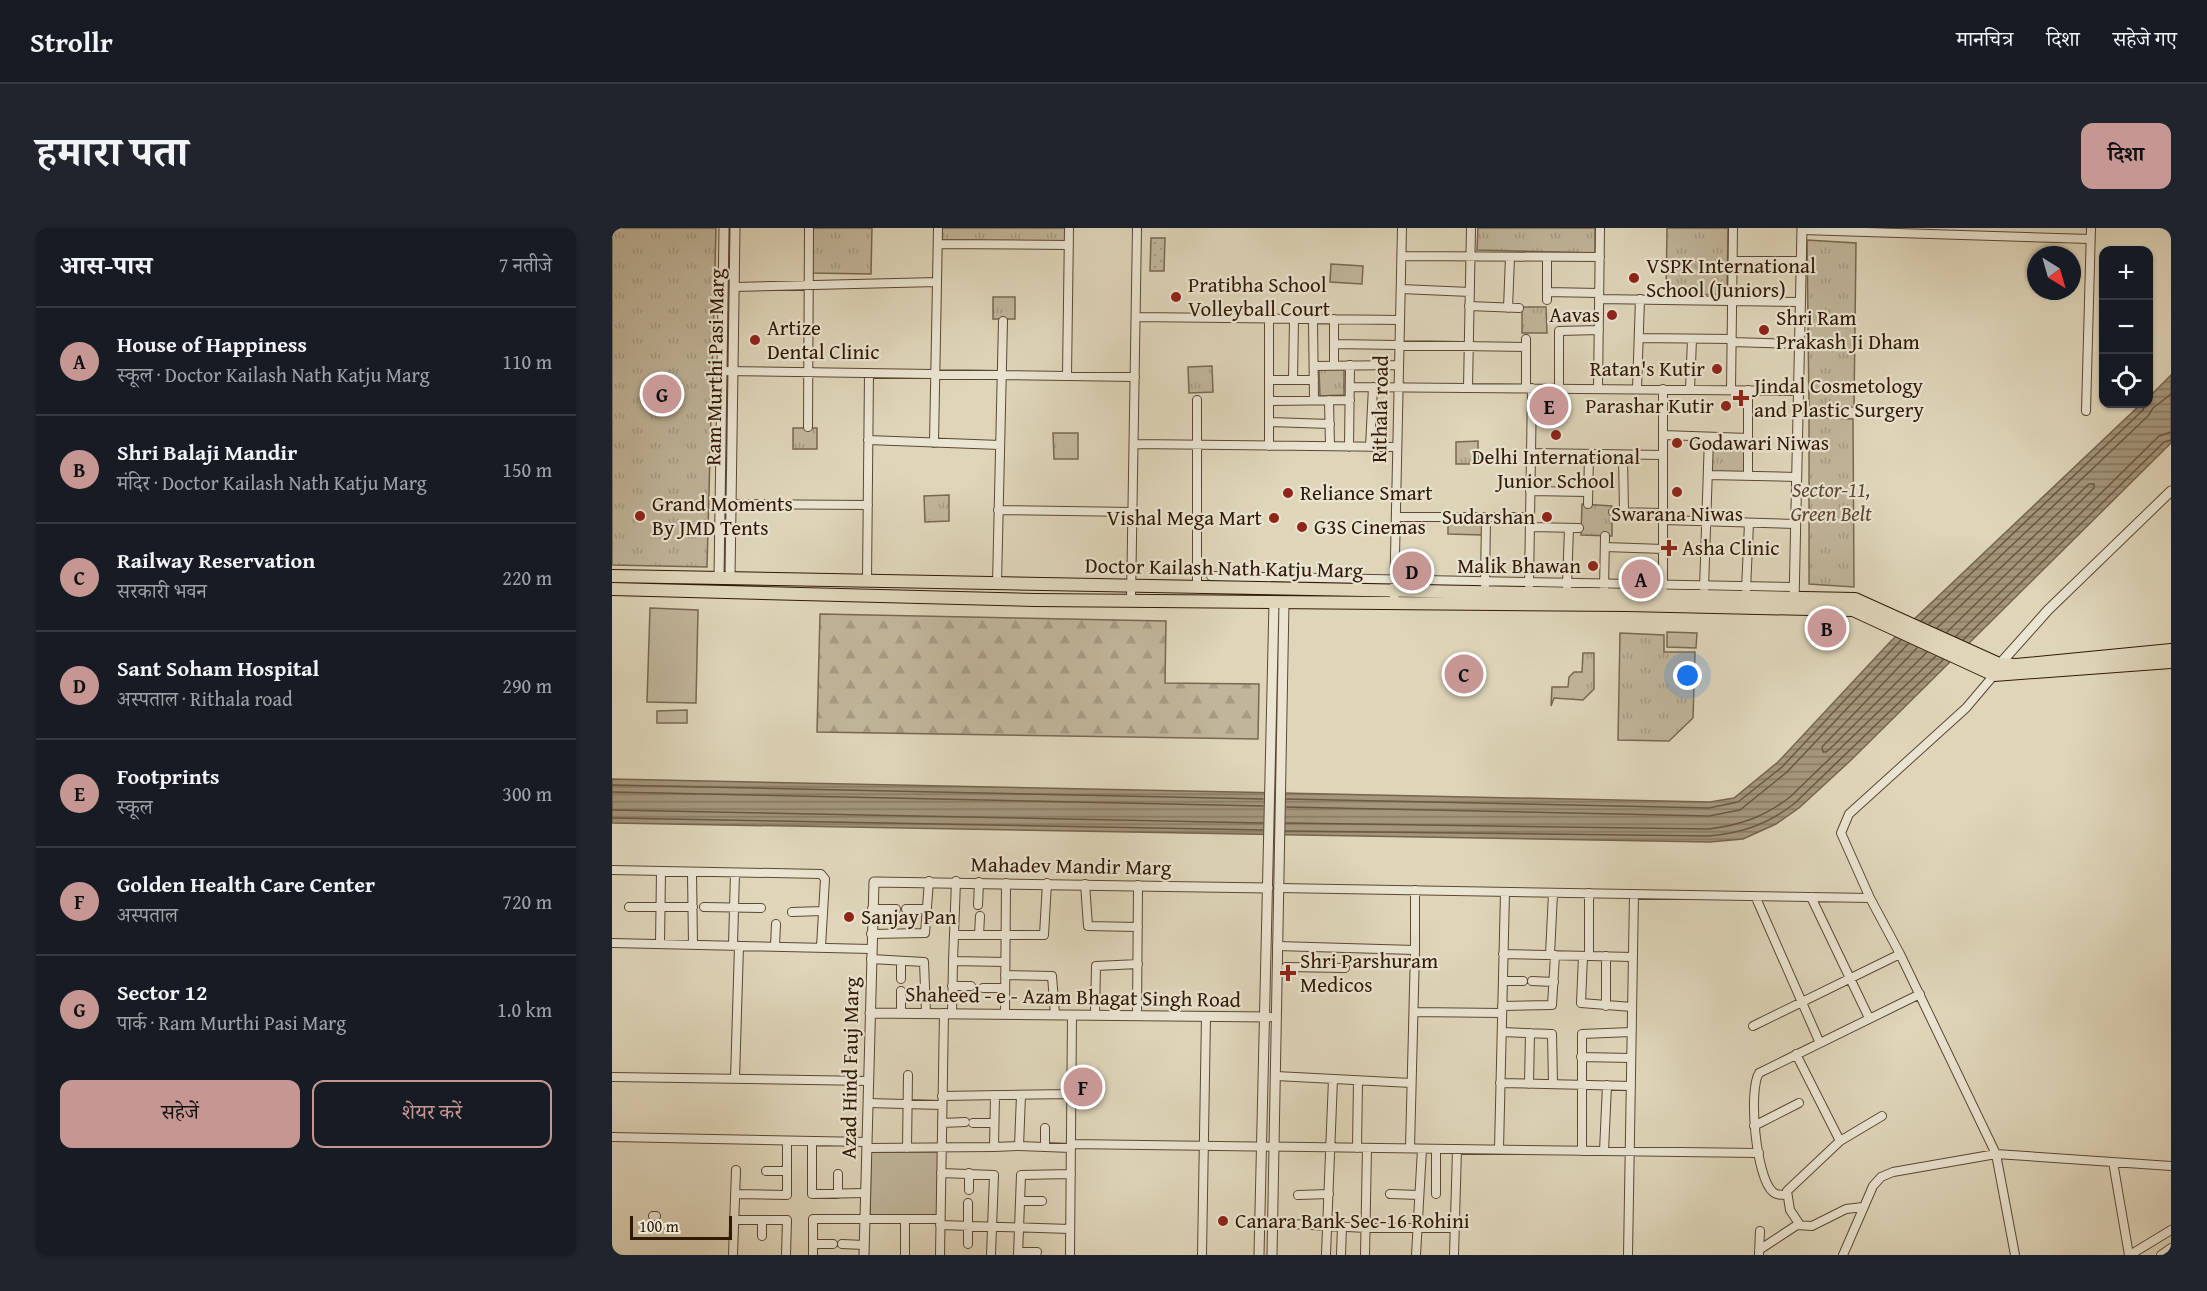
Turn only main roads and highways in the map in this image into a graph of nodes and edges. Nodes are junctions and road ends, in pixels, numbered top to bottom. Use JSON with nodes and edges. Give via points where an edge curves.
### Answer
{"nodes":[{"id":1,"x":612,"y":576,"type":"edge"},
{"id":2,"x":900,"y":582,"type":"junction"},
{"id":3,"x":612,"y":589,"type":"edge"},
{"id":4,"x":1394,"y":591,"type":"junction"},
{"id":5,"x":900,"y":596,"type":"junction"},
{"id":6,"x":1794,"y":598,"type":"junction"},
{"id":7,"x":2171,"y":650,"type":"edge"},
{"id":8,"x":2171,"y":662,"type":"edge"},
{"id":9,"x":1996,"y":670,"type":"junction"}],
"edges":[{"from":1,"to":2,"type":"main road","name":"Doctor Kailash Nath Katju Marg"},
{"from":2,"to":4,"type":"main road","name":"Doctor Kailash Nath Katju Marg"},
{"from":2,"to":5,"type":"main road"},
{"from":3,"to":5,"type":"main road","name":"Doctor Kailash Nath Katju Marg"},
{"from":4,"to":5,"type":"main road","name":"Doctor Kailash Nath Katju Marg","via":[[1279,602]]},
{"from":4,"to":6,"type":"main road","name":"Doctor Kailash Nath Katju Marg"},
{"from":4,"to":6,"type":"main road","name":"Doctor Kailash Nath Katju Marg","via":[[1529,587],[1746,592]]},
{"from":6,"to":9,"type":"main road","name":"Doctor Kailash Nath Katju Marg","via":[[1853,610],[1898,625]]},
{"from":7,"to":9,"type":"main road"},
{"from":8,"to":9,"type":"main road"}]}
